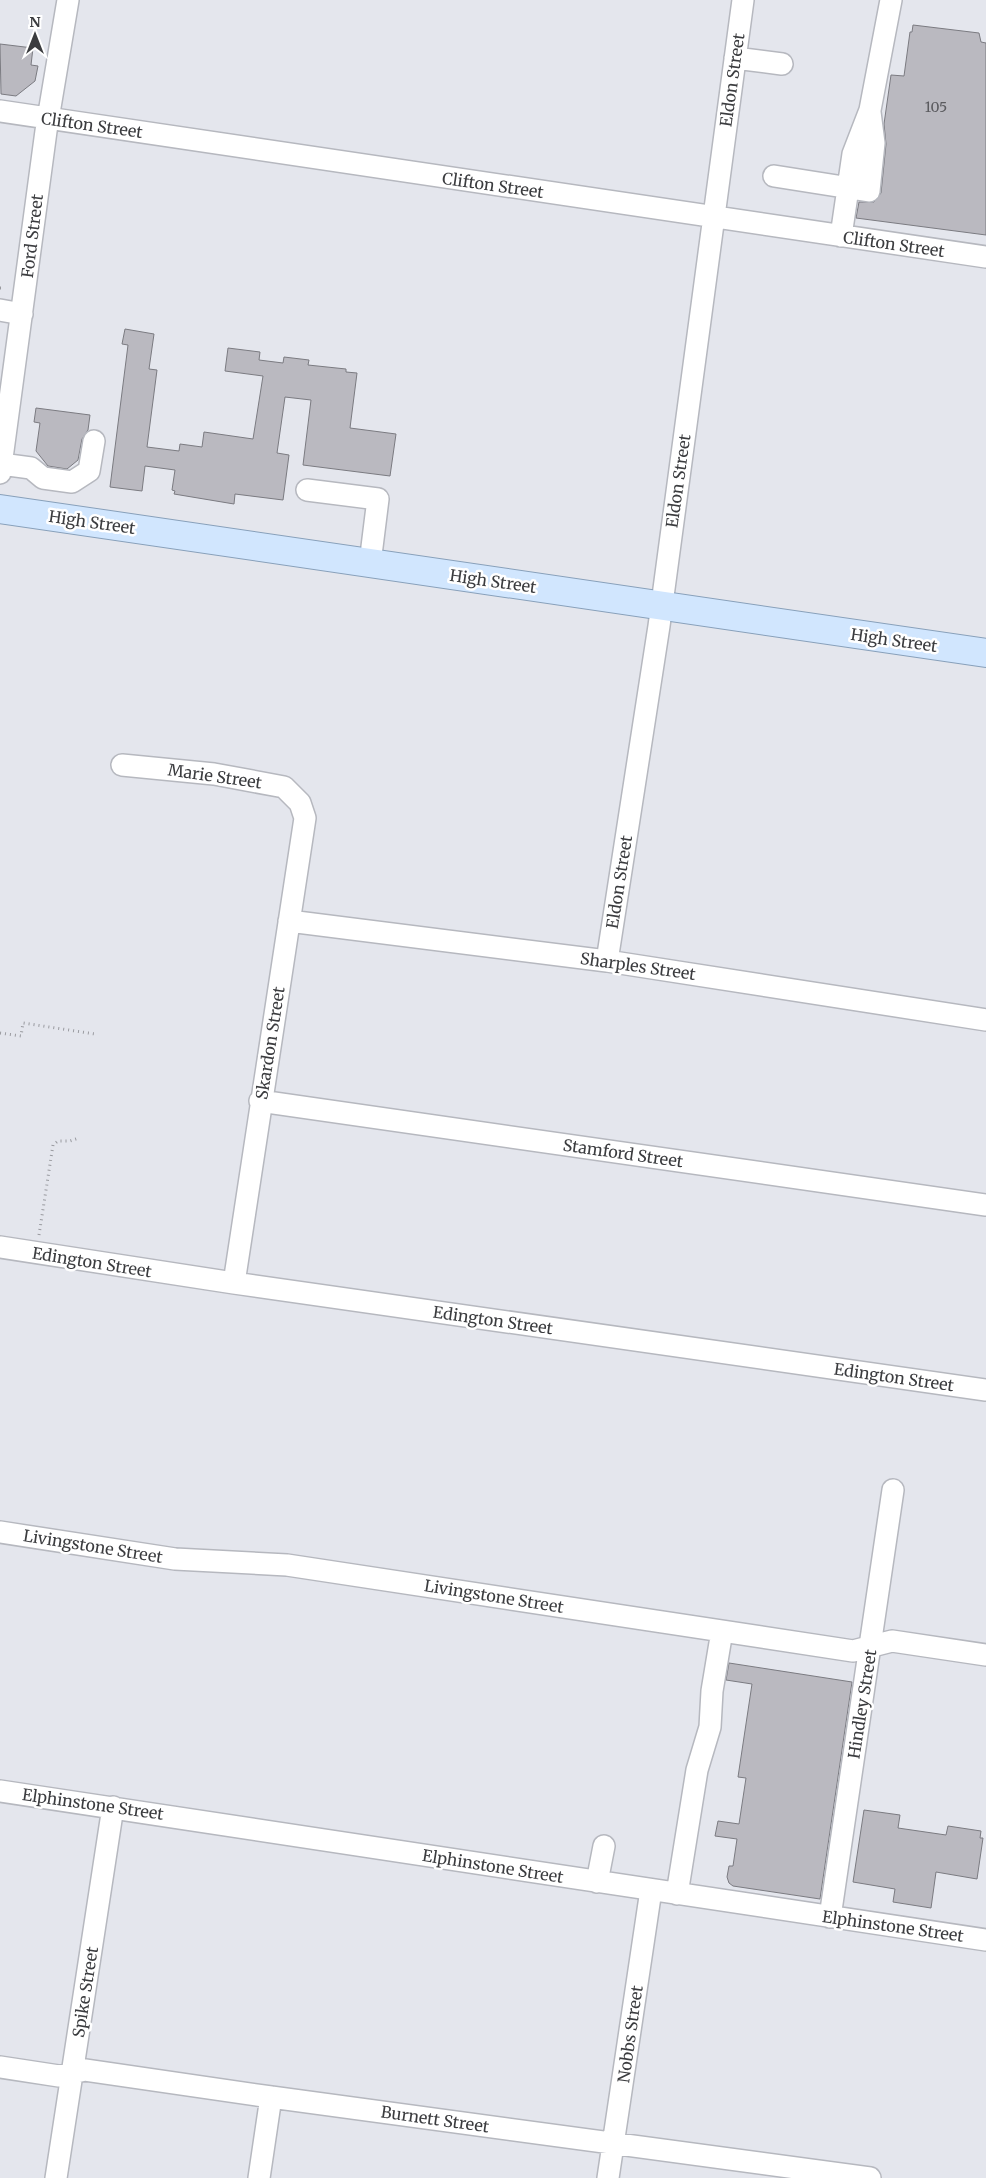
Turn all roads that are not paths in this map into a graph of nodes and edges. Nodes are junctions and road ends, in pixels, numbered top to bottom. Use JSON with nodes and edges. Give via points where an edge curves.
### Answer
{"nodes":[{"id":1,"x":68,"y":0,"type":"edge"},
{"id":2,"x":742,"y":0,"type":"edge"},
{"id":3,"x":890,"y":0,"type":"edge"},
{"id":4,"x":735,"y":58,"type":"junction"},
{"id":5,"x":782,"y":64,"type":"dead end"},
{"id":6,"x":0,"y":111,"type":"edge"},
{"id":7,"x":48,"y":119,"type":"junction"},
{"id":8,"x":774,"y":176,"type":"dead end"},
{"id":9,"x":848,"y":188,"type":"junction"},
{"id":10,"x":713,"y":217,"type":"junction"},
{"id":11,"x":841,"y":236,"type":"junction"},
{"id":12,"x":986,"y":257,"type":"edge"},
{"id":13,"x":0,"y":310,"type":"edge"},
{"id":14,"x":22,"y":314,"type":"junction"},
{"id":15,"x":94,"y":441,"type":"dead end"},
{"id":16,"x":1,"y":469,"type":"edge"},
{"id":17,"x":307,"y":490,"type":"dead end"},
{"id":18,"x":0,"y":509,"type":"edge"},
{"id":19,"x":370,"y":563,"type":"junction"},
{"id":20,"x":662,"y":606,"type":"junction"},
{"id":21,"x":986,"y":653,"type":"edge"},
{"id":22,"x":122,"y":765,"type":"dead end"},
{"id":23,"x":300,"y":803,"type":"joint"},
{"id":24,"x":289,"y":921,"type":"junction"},
{"id":25,"x":607,"y":961,"type":"junction"},
{"id":26,"x":986,"y":1020,"type":"edge"},
{"id":27,"x":260,"y":1101,"type":"junction"},
{"id":28,"x":986,"y":1205,"type":"edge"},
{"id":29,"x":0,"y":1248,"type":"edge"},
{"id":30,"x":234,"y":1283,"type":"junction"},
{"id":31,"x":986,"y":1390,"type":"edge"},
{"id":32,"x":893,"y":1490,"type":"dead end"},
{"id":33,"x":0,"y":1532,"type":"edge"},
{"id":34,"x":722,"y":1631,"type":"junction"},
{"id":35,"x":871,"y":1647,"type":"junction"},
{"id":36,"x":986,"y":1655,"type":"edge"},
{"id":37,"x":0,"y":1790,"type":"edge"},
{"id":38,"x":113,"y":1807,"type":"junction"},
{"id":39,"x":604,"y":1846,"type":"dead end"},
{"id":40,"x":598,"y":1882,"type":"junction"},
{"id":41,"x":651,"y":1890,"type":"junction"},
{"id":42,"x":677,"y":1894,"type":"junction"},
{"id":43,"x":830,"y":1917,"type":"junction"},
{"id":44,"x":986,"y":1940,"type":"edge"},
{"id":45,"x":0,"y":2067,"type":"edge"},
{"id":46,"x":72,"y":2073,"type":"junction"},
{"id":47,"x":272,"y":2097,"type":"junction"},
{"id":48,"x":614,"y":2144,"type":"junction"},
{"id":49,"x":56,"y":2178,"type":"edge"},
{"id":50,"x":259,"y":2178,"type":"edge"},
{"id":51,"x":608,"y":2178,"type":"edge"},
{"id":52,"x":870,"y":2178,"type":"edge"}],
"edges":[{"from":1,"to":7,"type":"street","name":"Ford Street"},
{"from":2,"to":4,"type":"street","name":"Eldon Street"},
{"from":3,"to":9,"type":"street","via":[[870,110],[855,147]]},
{"from":4,"to":5,"type":"street"},
{"from":4,"to":10,"type":"street","name":"Eldon Street"},
{"from":6,"to":7,"type":"street","name":"Clifton Street"},
{"from":7,"to":10,"type":"street","name":"Clifton Street"},
{"from":7,"to":14,"type":"street","name":"Ford Street"},
{"from":8,"to":9,"type":"street"},
{"from":9,"to":11,"type":"street"},
{"from":10,"to":11,"type":"street","name":"Clifton Street"},
{"from":10,"to":20,"type":"street","name":"Eldon Street"},
{"from":11,"to":12,"type":"street","name":"Clifton Street"},
{"from":13,"to":14,"type":"street"},
{"from":14,"to":16,"type":"street","name":"Ford Street"},
{"from":15,"to":16,"type":"street","via":[[89,470],[72,482],[44,478],[32,468]]},
{"from":17,"to":19,"type":"street","via":[[378,499]]},
{"from":18,"to":19,"type":"main road","name":"High Street"},
{"from":19,"to":20,"type":"main road","name":"High Street"},
{"from":20,"to":21,"type":"main road","name":"High Street"},
{"from":20,"to":25,"type":"street","name":"Eldon Street"},
{"from":22,"to":23,"type":"street","name":"Marie Street","via":[[214,774],[284,787]]},
{"from":23,"to":24,"type":"street","name":"Skardon Street","via":[[305,818]]},
{"from":24,"to":25,"type":"street","name":"Sharples Street"},
{"from":24,"to":27,"type":"street","name":"Skardon Street"},
{"from":25,"to":26,"type":"street","name":"Sharples Street"},
{"from":27,"to":28,"type":"street","name":"Stamford Street"},
{"from":27,"to":30,"type":"street","name":"Skardon Street"},
{"from":29,"to":30,"type":"street","name":"Edington Street"},
{"from":30,"to":31,"type":"street","name":"Edington Street"},
{"from":32,"to":35,"type":"street","name":"Hindley Street"},
{"from":33,"to":34,"type":"street","name":"Livingstone Street","via":[[175,1558],[287,1565]]},
{"from":34,"to":35,"type":"street","name":"Livingstone Street","via":[[853,1651]]},
{"from":34,"to":42,"type":"street","via":[[710,1727],[697,1770]]},
{"from":35,"to":36,"type":"street","name":"Livingstone Street","via":[[892,1641]]},
{"from":35,"to":43,"type":"street","name":"Hindley Street"},
{"from":37,"to":38,"type":"street","name":"Elphinstone Street"},
{"from":38,"to":40,"type":"street","name":"Elphinstone Street"},
{"from":38,"to":46,"type":"street","name":"Spike Street"},
{"from":39,"to":40,"type":"street"},
{"from":40,"to":41,"type":"street","name":"Elphinstone Street"},
{"from":41,"to":42,"type":"street","name":"Elphinstone Street"},
{"from":41,"to":48,"type":"street","name":"Nobbs Street"},
{"from":42,"to":43,"type":"street","name":"Elphinstone Street"},
{"from":43,"to":44,"type":"street","name":"Elphinstone Street"},
{"from":45,"to":46,"type":"street","name":"Burnett Street","via":[[59,2076]]},
{"from":46,"to":47,"type":"street","name":"Burnett Street","via":[[85,2070]]},
{"from":46,"to":49,"type":"street","name":"Spike Street"},
{"from":47,"to":48,"type":"street","name":"Burnett Street"},
{"from":47,"to":50,"type":"street"},
{"from":48,"to":51,"type":"street","name":"Nobbs Street"},
{"from":48,"to":52,"type":"street","name":"Burnett Street"}]}
